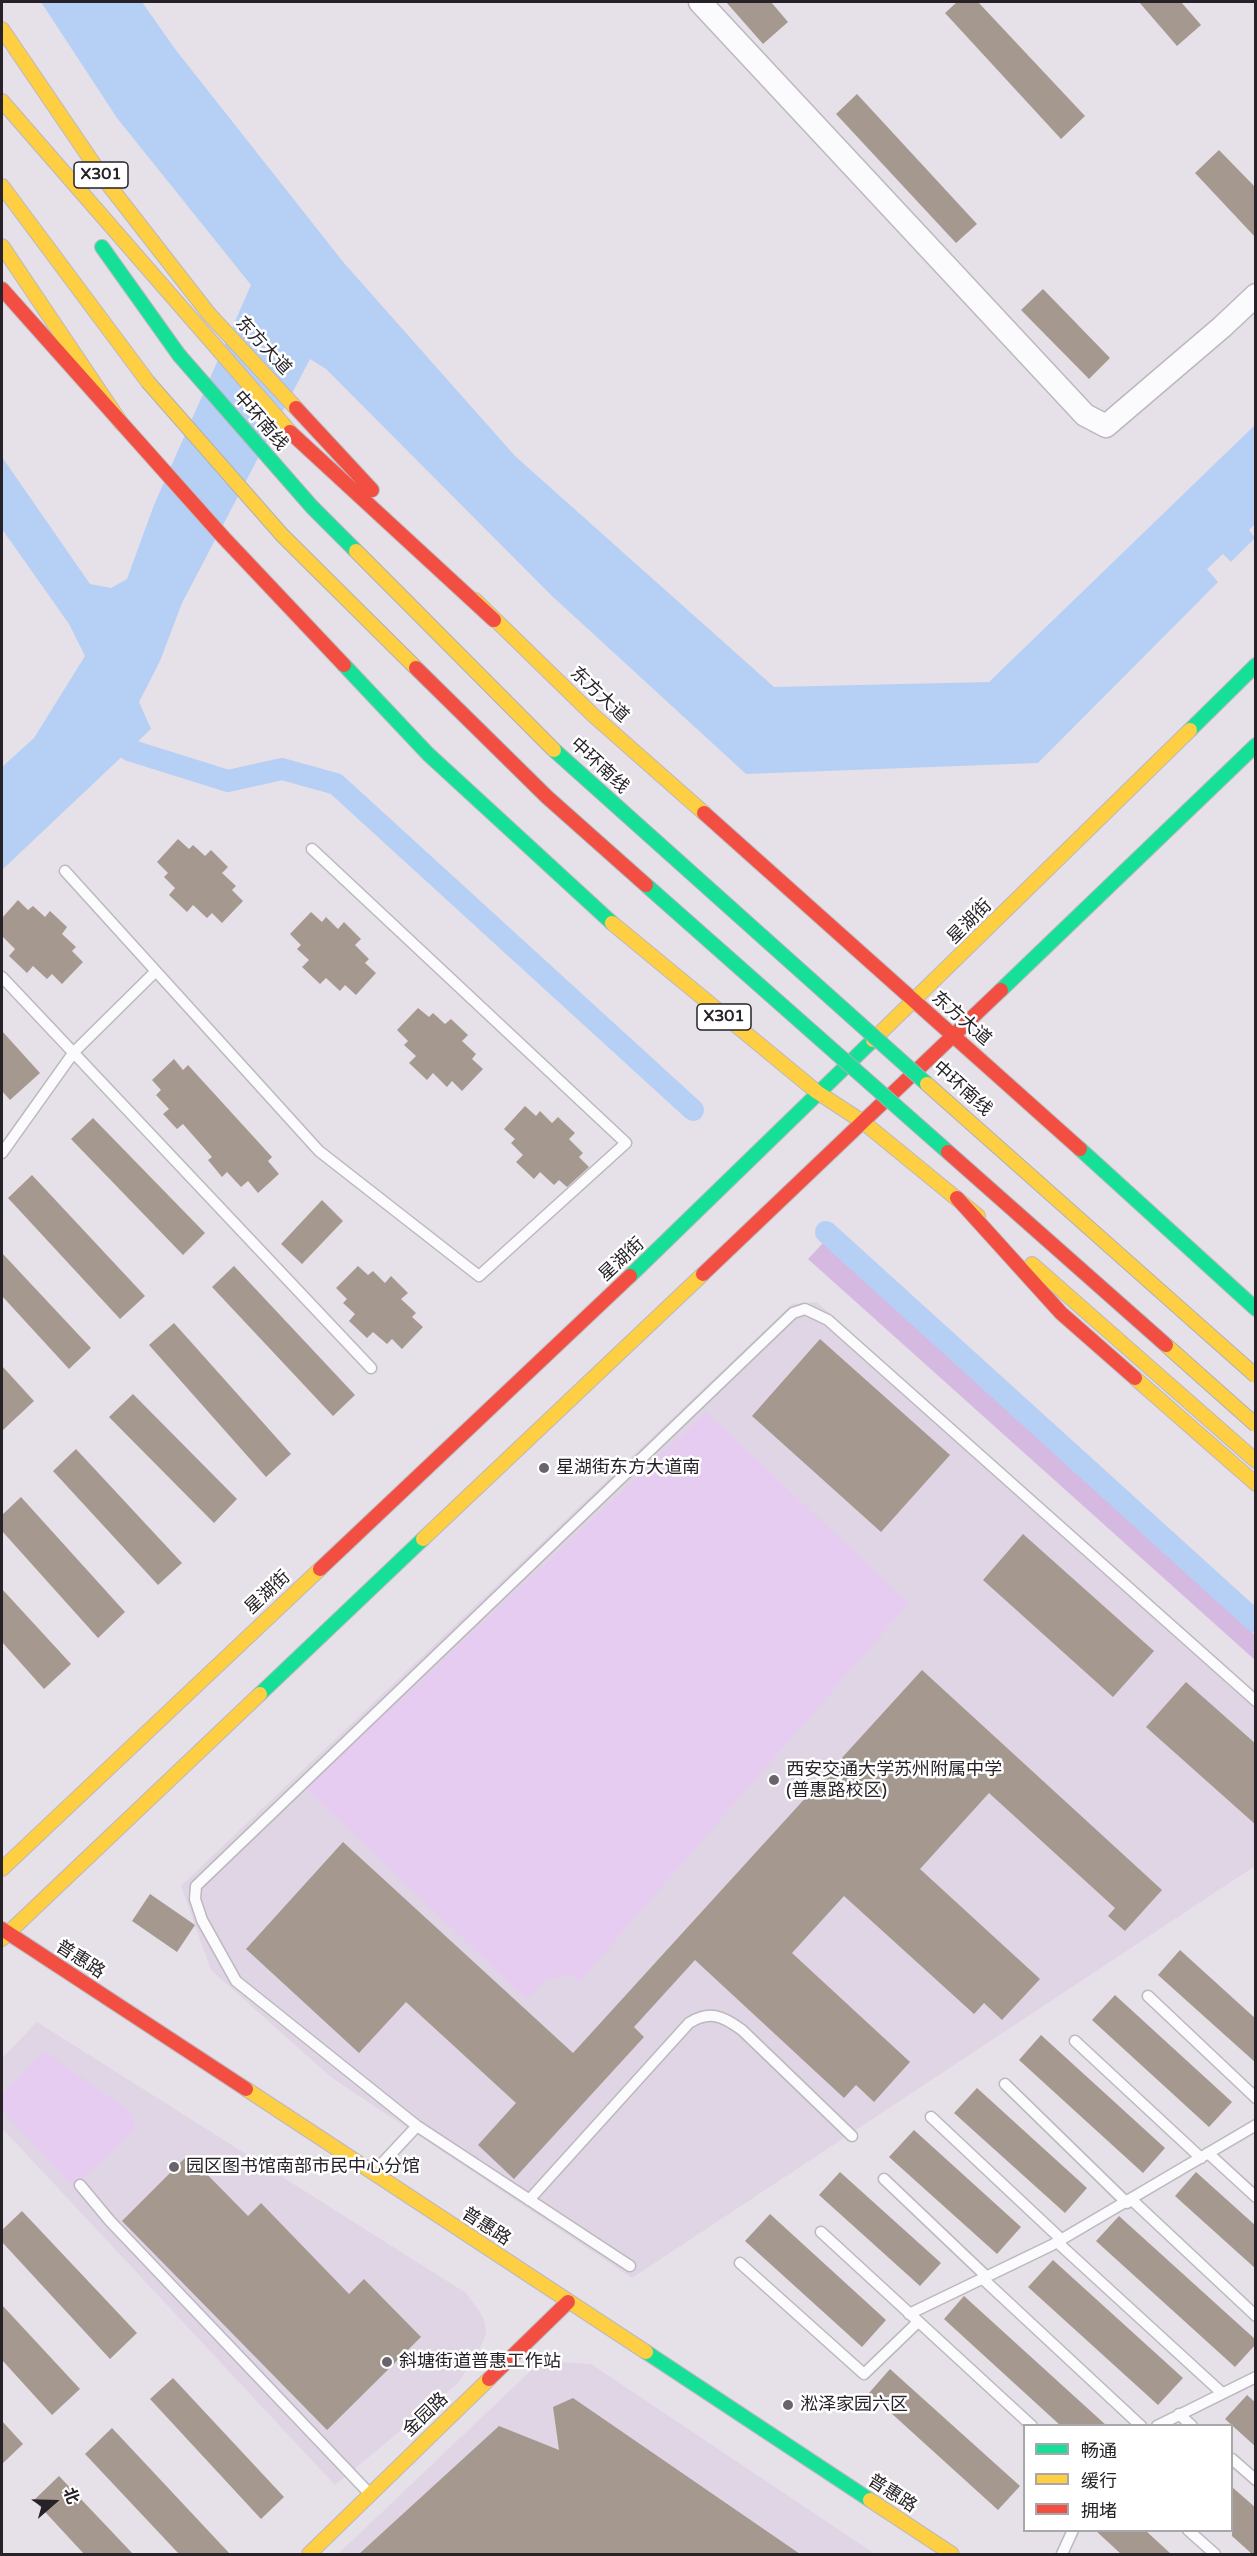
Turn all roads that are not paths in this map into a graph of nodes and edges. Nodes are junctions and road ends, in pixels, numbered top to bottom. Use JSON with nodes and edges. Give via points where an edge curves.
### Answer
{"nodes":[{"id":1,"x":700,"y":2,"type":"edge"},
{"id":2,"x":2,"y":29,"type":"edge"},
{"id":3,"x":2,"y":103,"type":"edge"},
{"id":4,"x":2,"y":186,"type":"edge"},
{"id":5,"x":64,"y":194,"type":"dead end"},
{"id":6,"x":91,"y":232,"type":"dead end"},
{"id":7,"x":2,"y":246,"type":"edge"},
{"id":8,"x":2,"y":289,"type":"edge"},
{"id":9,"x":1256,"y":295,"type":"edge"},
{"id":10,"x":121,"y":423,"type":"junction"},
{"id":11,"x":494,"y":620,"type":"junction"},
{"id":12,"x":1256,"y":664,"type":"edge"},
{"id":13,"x":1256,"y":745,"type":"edge"},
{"id":14,"x":312,"y":849,"type":"dead end"},
{"id":15,"x":65,"y":871,"type":"dead end"},
{"id":16,"x":155,"y":972,"type":"junction"},
{"id":17,"x":2,"y":977,"type":"edge"},
{"id":18,"x":914,"y":1002,"type":"junction"},
{"id":19,"x":954,"y":1035,"type":"junction"},
{"id":20,"x":74,"y":1052,"type":"junction"},
{"id":21,"x":817,"y":1092,"type":"junction"},
{"id":22,"x":863,"y":1122,"type":"junction"},
{"id":23,"x":2,"y":1152,"type":"edge"},
{"id":24,"x":957,"y":1198,"type":"junction"},
{"id":25,"x":1256,"y":1309,"type":"edge"},
{"id":26,"x":370,"y":1368,"type":"dead end"},
{"id":27,"x":1256,"y":1376,"type":"edge"},
{"id":28,"x":1256,"y":1425,"type":"edge"},
{"id":29,"x":1256,"y":1461,"type":"edge"},
{"id":30,"x":1256,"y":1484,"type":"edge"},
{"id":31,"x":1256,"y":1701,"type":"edge"},
{"id":32,"x":2,"y":1869,"type":"edge"},
{"id":33,"x":4,"y":1934,"type":"edge"},
{"id":34,"x":1148,"y":1996,"type":"dead end"},
{"id":35,"x":1075,"y":2041,"type":"dead end"},
{"id":36,"x":1005,"y":2084,"type":"dead end"},
{"id":37,"x":1256,"y":2098,"type":"edge"},
{"id":38,"x":931,"y":2117,"type":"dead end"},
{"id":39,"x":1256,"y":2125,"type":"edge"},
{"id":40,"x":417,"y":2126,"type":"junction"},
{"id":41,"x":852,"y":2136,"type":"dead end"},
{"id":42,"x":1205,"y":2155,"type":"junction"},
{"id":43,"x":372,"y":2173,"type":"junction"},
{"id":44,"x":884,"y":2179,"type":"dead end"},
{"id":45,"x":80,"y":2185,"type":"dead end"},
{"id":46,"x":1256,"y":2197,"type":"edge"},
{"id":47,"x":529,"y":2200,"type":"junction"},
{"id":48,"x":1130,"y":2201,"type":"junction"},
{"id":49,"x":820,"y":2232,"type":"dead end"},
{"id":50,"x":1059,"y":2241,"type":"junction"},
{"id":51,"x":740,"y":2263,"type":"dead end"},
{"id":52,"x":630,"y":2266,"type":"dead end"},
{"id":53,"x":985,"y":2278,"type":"junction"},
{"id":54,"x":568,"y":2302,"type":"junction"},
{"id":55,"x":909,"y":2314,"type":"junction"},
{"id":56,"x":1256,"y":2316,"type":"edge"},
{"id":57,"x":918,"y":2322,"type":"junction"},
{"id":58,"x":1256,"y":2377,"type":"edge"},
{"id":59,"x":1222,"y":2393,"type":"junction"},
{"id":60,"x":1179,"y":2414,"type":"junction"},
{"id":61,"x":1030,"y":2424,"type":"edge"},
{"id":62,"x":1139,"y":2424,"type":"edge"},
{"id":63,"x":1161,"y":2424,"type":"edge"},
{"id":64,"x":1190,"y":2424,"type":"edge"},
{"id":65,"x":1233,"y":2460,"type":"edge"},
{"id":66,"x":1256,"y":2480,"type":"edge"},
{"id":67,"x":370,"y":2495,"type":"junction"},
{"id":68,"x":1072,"y":2532,"type":"edge"},
{"id":69,"x":1190,"y":2532,"type":"edge"},
{"id":70,"x":309,"y":2554,"type":"edge"},
{"id":71,"x":952,"y":2554,"type":"edge"},
{"id":72,"x":1062,"y":2554,"type":"edge"},
{"id":73,"x":1215,"y":2554,"type":"edge"}],
"edges":[{"from":1,"to":9,"type":"street","via":[[1085,415],[1106,426]]},
{"from":2,"to":11,"type":"main road","name":"东方大道","number":"X301","via":[[104,179],[209,314]]},
{"from":3,"to":5,"type":"main road"},
{"from":3,"to":11,"type":"main road","via":[[285,428]]},
{"from":4,"to":28,"type":"main road","bridge":true,"via":[[148,382],[282,535],[547,797]]},
{"from":6,"to":27,"type":"main road","name":"中环南线","bridge":true,"via":[[179,355],[312,507],[571,767]]},
{"from":7,"to":10,"type":"main road"},
{"from":8,"to":10,"type":"main road","number":"X301"},
{"from":10,"to":21,"type":"main road","number":"X301","via":[[428,754],[633,942]]},
{"from":11,"to":18,"type":"main road","name":"东方大道","number":"X301","via":[[593,715]]},
{"from":12,"to":18,"type":"main road","name":"星湖街"},
{"from":13,"to":19,"type":"main road"},
{"from":14,"to":16,"type":"lane","via":[[626,1143],[479,1276],[320,1151]]},
{"from":15,"to":16,"type":"lane"},
{"from":16,"to":20,"type":"lane"},
{"from":17,"to":20,"type":"lane"},
{"from":18,"to":19,"type":"main road","name":"东方大道","number":"X301"},
{"from":18,"to":21,"type":"main road","name":"星湖街"},
{"from":19,"to":22,"type":"main road"},
{"from":19,"to":25,"type":"main road","name":"东方大道","number":"X301"},
{"from":20,"to":23,"type":"lane"},
{"from":20,"to":26,"type":"lane"},
{"from":21,"to":22,"type":"main road","number":"X301"},
{"from":21,"to":32,"type":"main road","name":"星湖街","via":[[725,1187]]},
{"from":22,"to":24,"type":"main road","number":"X301"},
{"from":22,"to":33,"type":"main road"},
{"from":24,"to":29,"type":"main road","number":"X301"},
{"from":24,"to":30,"type":"main road","via":[[1061,1313]]},
{"from":31,"to":40,"type":"lane","via":[[828,1320],[805,1309],[793,1313],[196,1886],[195,1899],[202,1920],[236,1981]]},
{"from":33,"to":43,"type":"main road","name":"普惠路"},
{"from":34,"to":37,"type":"lane"},
{"from":35,"to":42,"type":"lane"},
{"from":36,"to":48,"type":"lane"},
{"from":38,"to":50,"type":"lane"},
{"from":39,"to":42,"type":"lane"},
{"from":40,"to":43,"type":"lane"},
{"from":40,"to":47,"type":"lane"},
{"from":41,"to":47,"type":"lane","via":[[742,2030],[720,2016],[700,2016],[688,2023]]},
{"from":42,"to":46,"type":"lane"},
{"from":42,"to":48,"type":"lane"},
{"from":43,"to":54,"type":"main road","name":"普惠路"},
{"from":44,"to":53,"type":"lane"},
{"from":45,"to":67,"type":"lane"},
{"from":47,"to":52,"type":"lane"},
{"from":48,"to":50,"type":"lane"},
{"from":48,"to":56,"type":"lane"},
{"from":49,"to":55,"type":"lane"},
{"from":50,"to":53,"type":"lane"},
{"from":50,"to":59,"type":"lane"},
{"from":51,"to":57,"type":"lane","via":[[864,2374]]},
{"from":53,"to":55,"type":"lane"},
{"from":53,"to":62,"type":"lane"},
{"from":54,"to":67,"type":"main road","name":"金园路"},
{"from":54,"to":71,"type":"main road","name":"普惠路"},
{"from":55,"to":57,"type":"lane"},
{"from":57,"to":61,"type":"lane"},
{"from":58,"to":59,"type":"lane"},
{"from":59,"to":60,"type":"lane"},
{"from":60,"to":63,"type":"lane"},
{"from":60,"to":64,"type":"lane"},
{"from":65,"to":66,"type":"lane"},
{"from":67,"to":70,"type":"main road","name":"金园路"},
{"from":68,"to":72,"type":"lane"},
{"from":69,"to":73,"type":"lane"}]}
